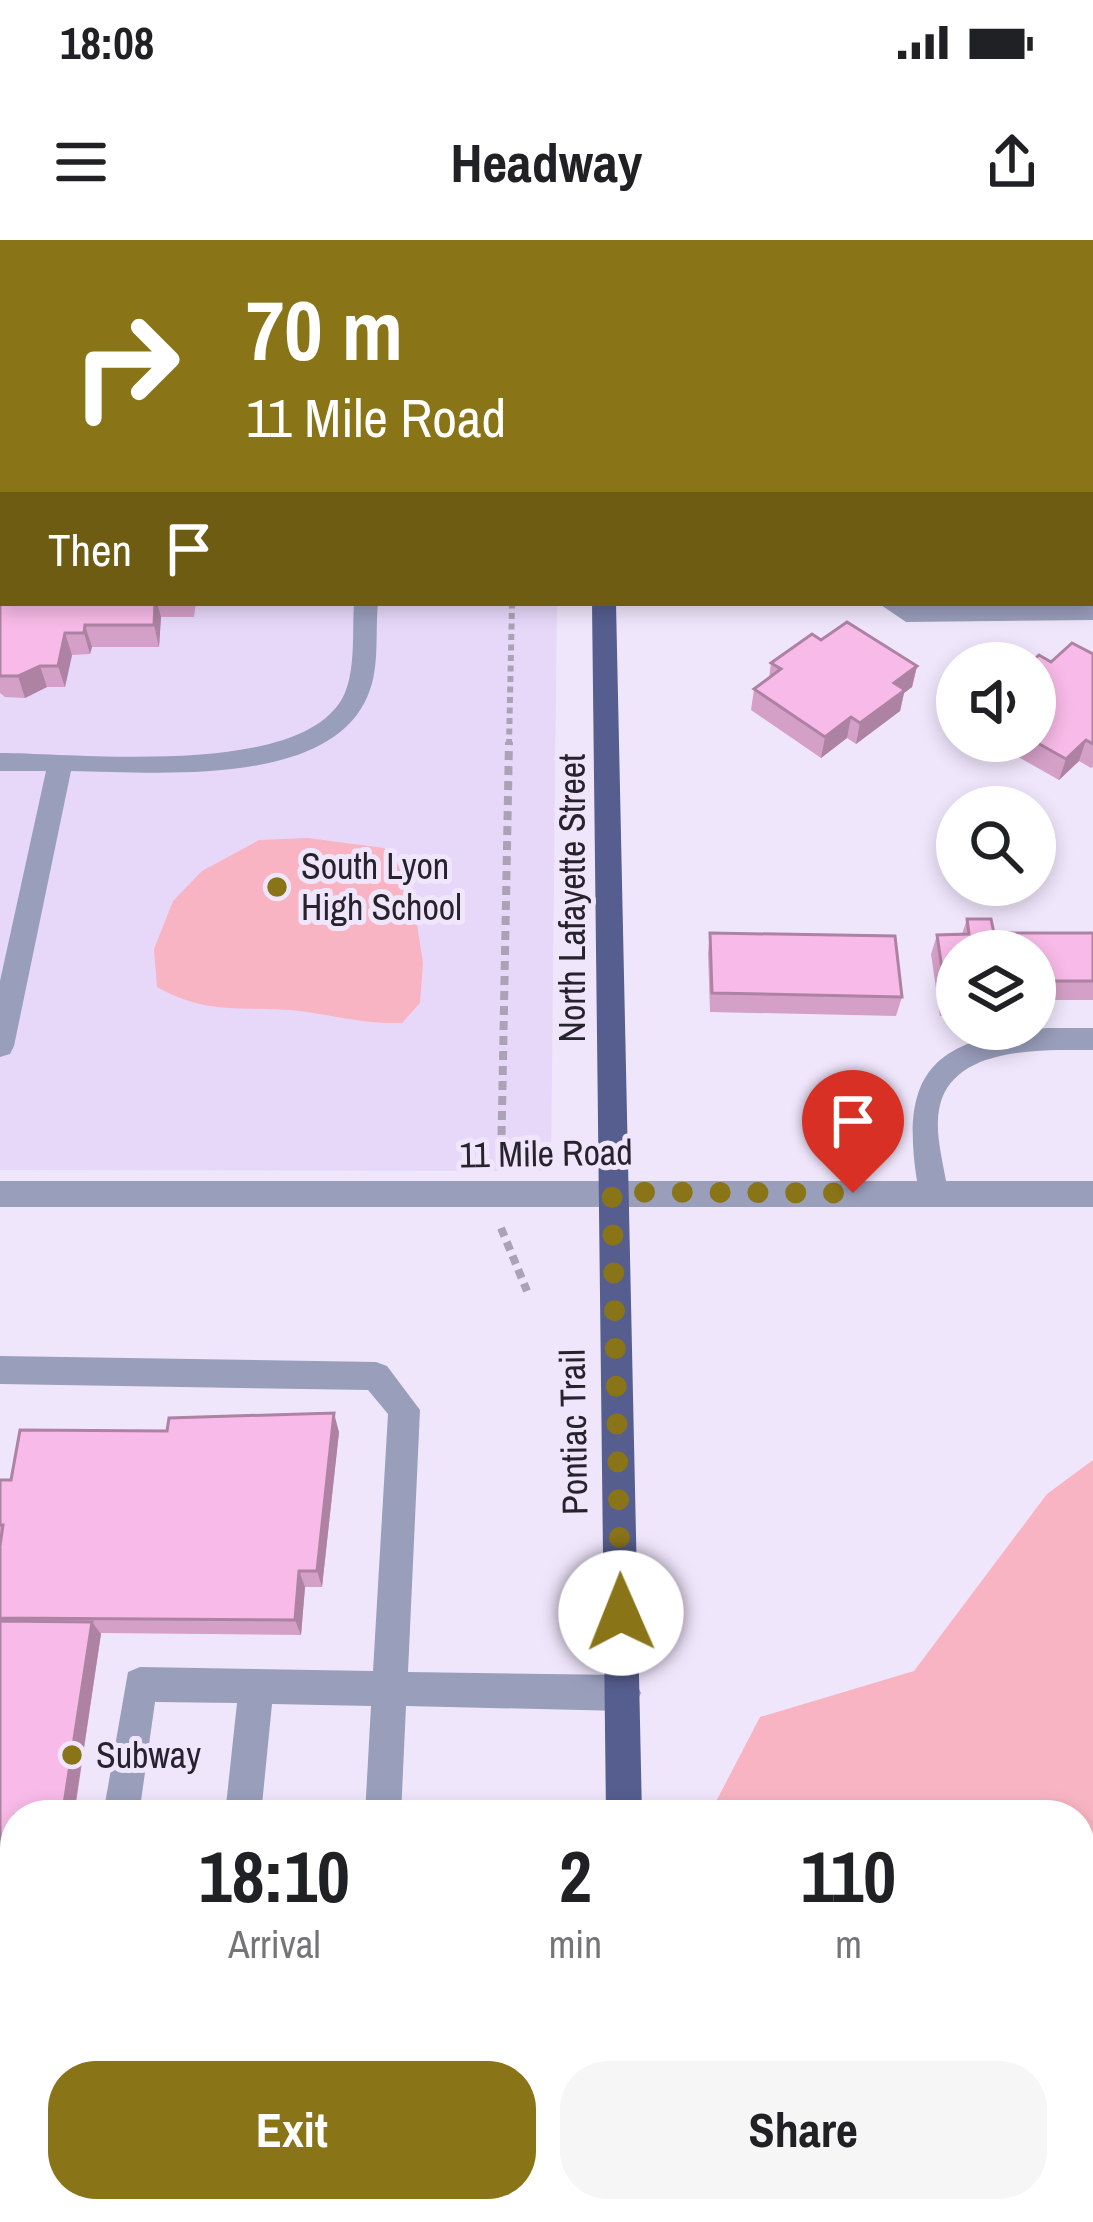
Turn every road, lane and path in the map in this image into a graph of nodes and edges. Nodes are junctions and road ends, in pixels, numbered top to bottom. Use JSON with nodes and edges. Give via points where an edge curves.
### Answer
{"nodes":[{"id":1,"x":366,"y":606,"type":"edge"},
{"id":2,"x":512,"y":606,"type":"edge"},
{"id":3,"x":604,"y":606,"type":"edge"},
{"id":4,"x":894,"y":606,"type":"edge"},
{"id":5,"x":1093,"y":612,"type":"edge"},
{"id":6,"x":0,"y":762,"type":"edge"},
{"id":7,"x":61,"y":762,"type":"junction"},
{"id":8,"x":14,"y":918,"type":"edge"},
{"id":9,"x":1093,"y":1040,"type":"edge"},
{"id":10,"x":0,"y":1046,"type":"edge"},
{"id":11,"x":502,"y":1143,"type":"dead end"},
{"id":12,"x":612,"y":1192,"type":"junction"},
{"id":13,"x":933,"y":1194,"type":"junction"},
{"id":14,"x":1093,"y":1194,"type":"edge"},
{"id":15,"x":2,"y":1204,"type":"edge"},
{"id":16,"x":499,"y":1225,"type":"dead end"},
{"id":17,"x":527,"y":1291,"type":"dead end"},
{"id":18,"x":0,"y":1370,"type":"edge"},
{"id":19,"x":256,"y":1687,"type":"junction"},
{"id":20,"x":390,"y":1691,"type":"junction"},
{"id":21,"x":622,"y":1693,"type":"junction"},
{"id":22,"x":123,"y":1800,"type":"edge"},
{"id":23,"x":245,"y":1800,"type":"edge"},
{"id":24,"x":384,"y":1800,"type":"edge"},
{"id":25,"x":625,"y":1800,"type":"edge"}],
"edges":[{"from":1,"to":7,"type":"street","via":[[356,695],[342,722],[319,739],[248,758]]},
{"from":2,"to":11,"type":"path"},
{"from":3,"to":12,"type":"main road","name":"North Lafayette Street"},
{"from":4,"to":5,"type":"street","via":[[906,614]]},
{"from":6,"to":7,"type":"street"},
{"from":7,"to":8,"type":"street"},
{"from":8,"to":10,"type":"street"},
{"from":9,"to":13,"type":"street","via":[[1005,1044],[937,1081],[926,1104]]},
{"from":12,"to":13,"type":"street","name":"11 Mile Road"},
{"from":12,"to":15,"type":"street","name":"11 Mile Road"},
{"from":12,"to":21,"type":"main road","name":"Pontiac Trail"},
{"from":13,"to":14,"type":"street","name":"11 Mile Road"},
{"from":16,"to":17,"type":"path"},
{"from":18,"to":20,"type":"street","via":[[376,1376],[404,1410]]},
{"from":19,"to":20,"type":"street"},
{"from":19,"to":22,"type":"street","via":[[140,1684]]},
{"from":19,"to":23,"type":"street"},
{"from":20,"to":21,"type":"street"},
{"from":20,"to":24,"type":"street"},
{"from":21,"to":25,"type":"main road","name":"Pontiac Trail"}]}
